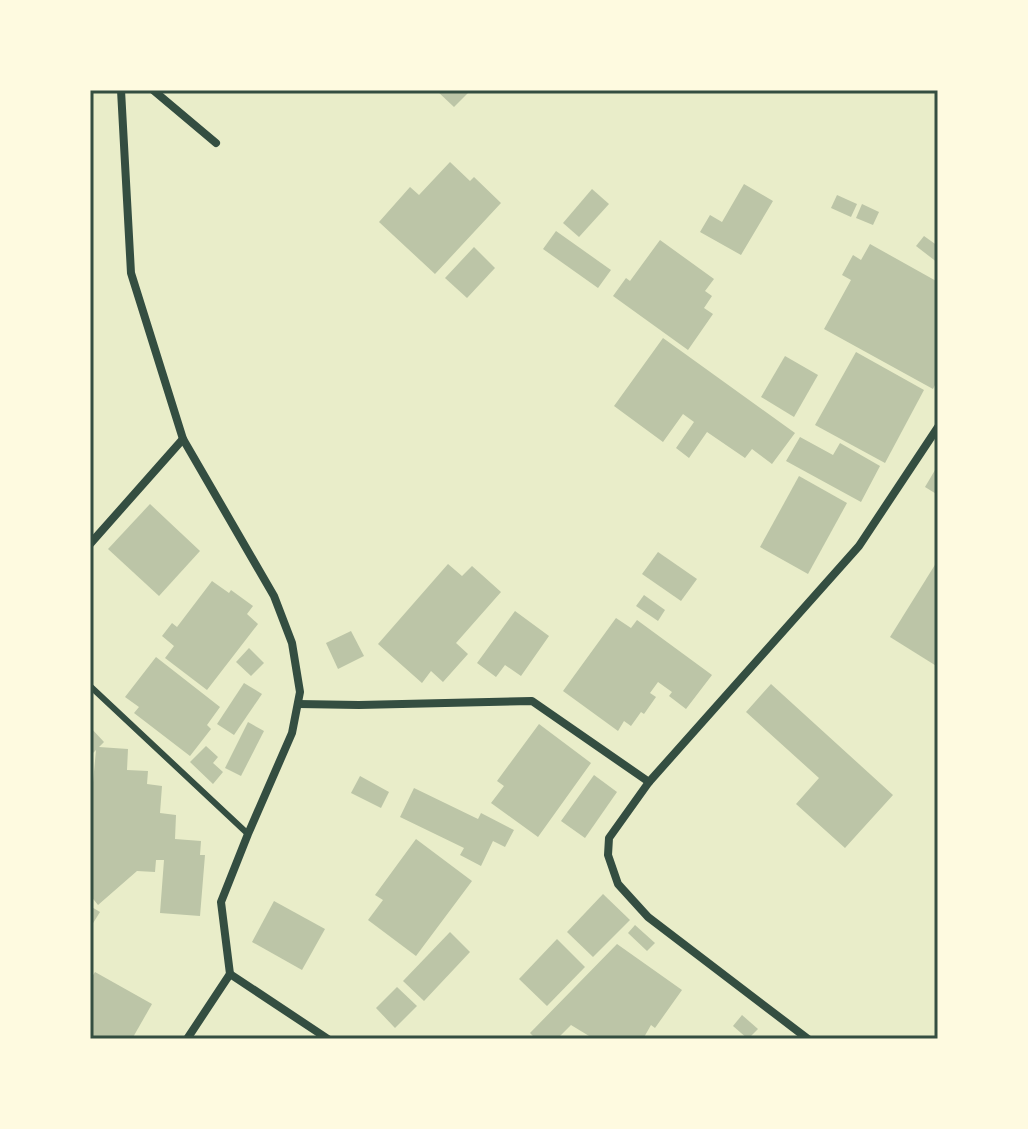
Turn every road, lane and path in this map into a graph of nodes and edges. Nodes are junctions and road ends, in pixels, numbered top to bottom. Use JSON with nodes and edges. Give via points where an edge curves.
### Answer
{"nodes":[{"id":1,"x":121,"y":90,"type":"edge"},
{"id":2,"x":153,"y":90,"type":"edge"},
{"id":3,"x":216,"y":143,"type":"dead end"},
{"id":4,"x":938,"y":427,"type":"edge"},
{"id":5,"x":183,"y":439,"type":"junction"},
{"id":6,"x":90,"y":544,"type":"edge"},
{"id":7,"x":90,"y":686,"type":"edge"},
{"id":8,"x":298,"y":704,"type":"junction"},
{"id":9,"x":649,"y":782,"type":"junction"},
{"id":10,"x":248,"y":834,"type":"junction"},
{"id":11,"x":230,"y":974,"type":"junction"},
{"id":12,"x":187,"y":1039,"type":"edge"},
{"id":13,"x":328,"y":1039,"type":"edge"},
{"id":14,"x":808,"y":1039,"type":"edge"}],
"edges":[{"from":1,"to":5,"type":"street","via":[[131,273]]},
{"from":2,"to":3,"type":"street"},
{"from":4,"to":9,"type":"street","via":[[859,546]]},
{"from":5,"to":6,"type":"street"},
{"from":5,"to":8,"type":"street","via":[[274,596],[292,643]]},
{"from":7,"to":10,"type":"lane"},
{"from":8,"to":9,"type":"street","via":[[532,701]]},
{"from":8,"to":10,"type":"street","via":[[292,733]]},
{"from":9,"to":14,"type":"street","via":[[609,838],[608,855],[618,884],[648,917]]},
{"from":10,"to":11,"type":"street","via":[[221,902]]},
{"from":11,"to":12,"type":"street"},
{"from":11,"to":13,"type":"street"}]}
